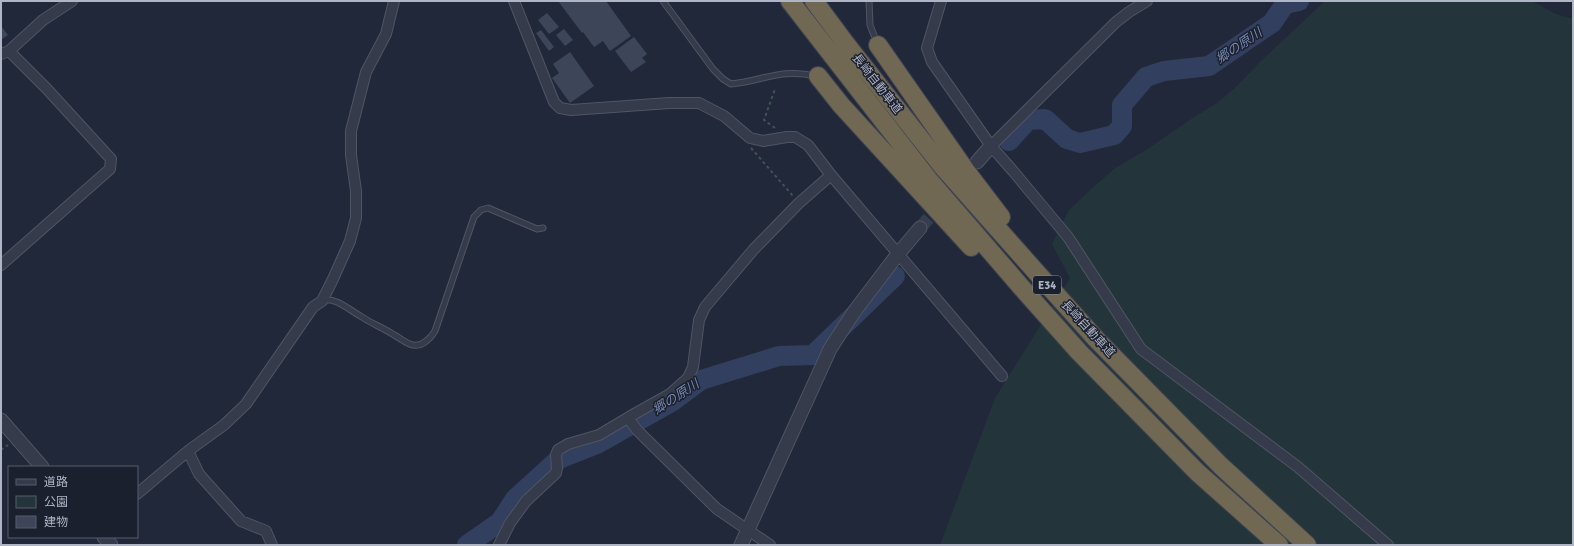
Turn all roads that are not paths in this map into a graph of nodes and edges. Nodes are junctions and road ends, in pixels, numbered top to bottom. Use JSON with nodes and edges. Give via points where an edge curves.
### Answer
{"nodes":[{"id":1,"x":72,"y":1,"type":"edge"},
{"id":2,"x":394,"y":1,"type":"edge"},
{"id":3,"x":514,"y":1,"type":"edge"},
{"id":4,"x":663,"y":1,"type":"edge"},
{"id":5,"x":790,"y":1,"type":"edge"},
{"id":6,"x":814,"y":1,"type":"edge"},
{"id":7,"x":869,"y":1,"type":"edge"},
{"id":8,"x":941,"y":1,"type":"edge"},
{"id":9,"x":1147,"y":1,"type":"edge"},
{"id":10,"x":878,"y":45,"type":"joint"},
{"id":11,"x":5,"y":53,"type":"edge"},
{"id":12,"x":818,"y":76,"type":"joint"},
{"id":13,"x":991,"y":146,"type":"junction"},
{"id":14,"x":977,"y":162,"type":"dead end"},
{"id":15,"x":831,"y":175,"type":"junction"},
{"id":16,"x":544,"y":228,"type":"dead end"},
{"id":17,"x":920,"y":228,"type":"tunnel mouth"},
{"id":18,"x":898,"y":254,"type":"junction"},
{"id":19,"x":1,"y":265,"type":"edge"},
{"id":20,"x":1037,"y":273,"type":"junction"},
{"id":21,"x":322,"y":300,"type":"junction"},
{"id":22,"x":1079,"y":352,"type":"junction"},
{"id":23,"x":1002,"y":376,"type":"dead end"},
{"id":24,"x":628,"y":418,"type":"junction"},
{"id":25,"x":1,"y":420,"type":"edge"},
{"id":26,"x":188,"y":452,"type":"junction"},
{"id":27,"x":41,"y":466,"type":"edge"},
{"id":28,"x":138,"y":493,"type":"edge"},
{"id":29,"x":748,"y":530,"type":"junction"},
{"id":30,"x":272,"y":545,"type":"edge"},
{"id":31,"x":498,"y":545,"type":"edge"},
{"id":32,"x":741,"y":545,"type":"edge"},
{"id":33,"x":770,"y":545,"type":"edge"},
{"id":34,"x":1279,"y":545,"type":"edge"},
{"id":35,"x":1307,"y":545,"type":"edge"},
{"id":36,"x":1388,"y":545,"type":"edge"}],
"edges":[{"from":1,"to":11,"type":"street","via":[[43,20]]},
{"from":2,"to":21,"type":"street","via":[[386,34],[366,72],[351,131],[356,218],[350,241]]},
{"from":3,"to":15,"type":"street","via":[[554,102],[560,108],[571,110],[699,103],[724,116],[750,138],[763,141],[796,137],[808,145]]},
{"from":4,"to":12,"type":"lane","via":[[714,69],[731,84],[790,72]]},
{"from":5,"to":22,"type":"highway","name":"長崎自動車道","number":"E34","via":[[929,180]]},
{"from":6,"to":20,"type":"highway","name":"長崎自動車道","number":"E34","via":[[942,166]]},
{"from":7,"to":10,"type":"lane","via":[[870,25]]},
{"from":8,"to":13,"type":"street","via":[[927,48],[932,62]]},
{"from":9,"to":13,"type":"street","via":[[1116,22]]},
{"from":10,"to":20,"type":"highway","via":[[995,208]]},
{"from":11,"to":19,"type":"street","via":[[47,88],[110,159],[110,169]]},
{"from":12,"to":22,"type":"highway","via":[[841,105],[994,272]]},
{"from":13,"to":14,"type":"street"},
{"from":13,"to":36,"type":"street","via":[[1068,237],[1141,349],[1298,467]]},
{"from":15,"to":18,"type":"street"},
{"from":15,"to":24,"type":"street","via":[[754,249],[705,307],[698,320],[693,367],[688,378],[670,394]]},
{"from":16,"to":21,"type":"lane","via":[[537,229],[488,208],[478,212],[474,217],[432,338],[415,346],[344,305]]},
{"from":17,"to":18,"type":"street"},
{"from":18,"to":23,"type":"street"},
{"from":18,"to":29,"type":"street","via":[[830,348]]},
{"from":20,"to":35,"type":"highway","name":"長崎自動車道","number":"E34","via":[[1096,339],[1221,466]]},
{"from":21,"to":26,"type":"street","via":[[313,307],[246,404],[224,425]]},
{"from":22,"to":34,"type":"highway","name":"長崎自動車道","number":"E34","via":[[1197,472]]},
{"from":24,"to":29,"type":"street","via":[[717,509]]},
{"from":24,"to":31,"type":"street","via":[[599,435],[568,444],[558,450],[556,473],[526,501]]},
{"from":25,"to":27,"type":"street"},
{"from":26,"to":28,"type":"street"},
{"from":26,"to":30,"type":"street","via":[[199,474],[241,521],[266,531]]},
{"from":29,"to":32,"type":"street"},
{"from":29,"to":33,"type":"street"}]}
